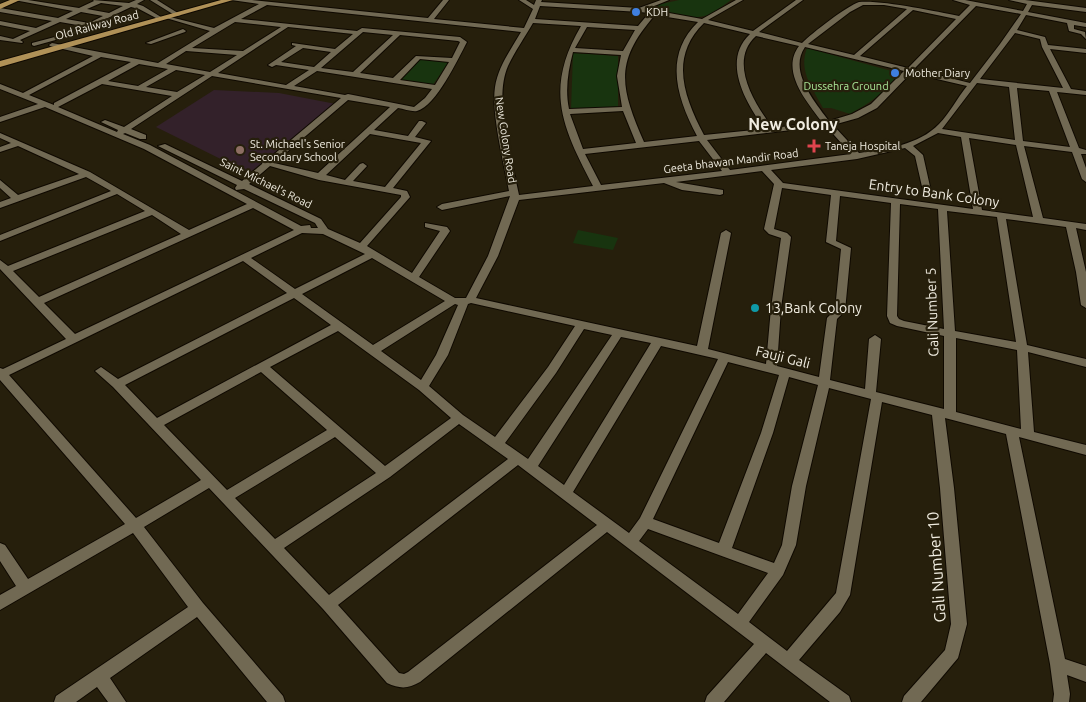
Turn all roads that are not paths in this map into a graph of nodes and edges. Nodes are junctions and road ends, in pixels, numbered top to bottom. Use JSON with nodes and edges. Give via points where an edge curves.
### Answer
{"nodes":[{"id":1,"x":7,"y":0,"type":"edge"},
{"id":2,"x":16,"y":0,"type":"edge"},
{"id":3,"x":63,"y":0,"type":"edge"},
{"id":4,"x":96,"y":0,"type":"edge"},
{"id":5,"x":101,"y":0,"type":"edge"},
{"id":6,"x":141,"y":0,"type":"edge"},
{"id":7,"x":153,"y":0,"type":"edge"},
{"id":8,"x":218,"y":0,"type":"edge"},
{"id":9,"x":229,"y":0,"type":"edge"},
{"id":10,"x":234,"y":0,"type":"edge"},
{"id":11,"x":446,"y":0,"type":"edge"},
{"id":12,"x":522,"y":0,"type":"edge"},
{"id":13,"x":666,"y":0,"type":"edge"},
{"id":14,"x":740,"y":0,"type":"edge"},
{"id":15,"x":800,"y":0,"type":"edge"},
{"id":16,"x":956,"y":0,"type":"edge"},
{"id":17,"x":1015,"y":0,"type":"edge"},
{"id":18,"x":1064,"y":0,"type":"edge"},
{"id":19,"x":619,"y":2,"type":"dead end"},
{"id":20,"x":0,"y":3,"type":"edge"},
{"id":21,"x":582,"y":3,"type":"edge"},
{"id":22,"x":1030,"y":3,"type":"junction"},
{"id":23,"x":1044,"y":3,"type":"edge"},
{"id":24,"x":265,"y":4,"type":"junction"},
{"id":25,"x":326,"y":4,"type":"dead end"},
{"id":26,"x":538,"y":4,"type":"edge"},
{"id":27,"x":974,"y":4,"type":"junction"},
{"id":28,"x":51,"y":6,"type":"junction"},
{"id":29,"x":129,"y":6,"type":"junction"},
{"id":30,"x":604,"y":7,"type":"junction"},
{"id":31,"x":912,"y":8,"type":"junction"},
{"id":32,"x":1072,"y":8,"type":"junction"},
{"id":33,"x":0,"y":9,"type":"edge"},
{"id":34,"x":80,"y":10,"type":"junction"},
{"id":35,"x":320,"y":10,"type":"junction"},
{"id":36,"x":640,"y":10,"type":"junction"},
{"id":37,"x":1086,"y":10,"type":"edge"},
{"id":38,"x":654,"y":12,"type":"junction"},
{"id":39,"x":1025,"y":14,"type":"junction"},
{"id":40,"x":30,"y":15,"type":"junction"},
{"id":41,"x":111,"y":15,"type":"junction"},
{"id":42,"x":171,"y":17,"type":"junction"},
{"id":43,"x":960,"y":18,"type":"junction"},
{"id":44,"x":1044,"y":18,"type":"junction"},
{"id":45,"x":60,"y":19,"type":"junction"},
{"id":46,"x":157,"y":19,"type":"junction"},
{"id":47,"x":235,"y":20,"type":"junction"},
{"id":48,"x":430,"y":20,"type":"junction"},
{"id":49,"x":531,"y":21,"type":"junction"},
{"id":50,"x":703,"y":21,"type":"junction"},
{"id":51,"x":0,"y":23,"type":"edge"},
{"id":52,"x":1071,"y":23,"type":"junction"},
{"id":53,"x":367,"y":24,"type":"junction"},
{"id":54,"x":585,"y":24,"type":"junction"},
{"id":55,"x":9,"y":25,"type":"junction"},
{"id":56,"x":91,"y":25,"type":"junction"},
{"id":57,"x":1086,"y":25,"type":"edge"},
{"id":58,"x":286,"y":26,"type":"junction"},
{"id":59,"x":174,"y":28,"type":"dead end"},
{"id":60,"x":638,"y":28,"type":"junction"},
{"id":61,"x":0,"y":29,"type":"edge"},
{"id":62,"x":36,"y":30,"type":"junction"},
{"id":63,"x":215,"y":30,"type":"junction"},
{"id":64,"x":524,"y":30,"type":"junction"},
{"id":65,"x":1013,"y":31,"type":"junction"},
{"id":66,"x":399,"y":33,"type":"junction"},
{"id":67,"x":755,"y":33,"type":"junction"},
{"id":68,"x":68,"y":35,"type":"junction"},
{"id":69,"x":78,"y":37,"type":"junction"},
{"id":70,"x":1086,"y":37,"type":"edge"},
{"id":71,"x":0,"y":38,"type":"edge"},
{"id":72,"x":15,"y":40,"type":"junction"},
{"id":73,"x":149,"y":43,"type":"dead end"},
{"id":74,"x":34,"y":44,"type":"junction"},
{"id":75,"x":802,"y":45,"type":"junction"},
{"id":76,"x":52,"y":46,"type":"junction"},
{"id":77,"x":1045,"y":47,"type":"junction"},
{"id":78,"x":184,"y":49,"type":"junction"},
{"id":79,"x":571,"y":50,"type":"junction"},
{"id":80,"x":337,"y":51,"type":"junction"},
{"id":81,"x":1086,"y":51,"type":"edge"},
{"id":82,"x":243,"y":53,"type":"junction"},
{"id":83,"x":624,"y":53,"type":"junction"},
{"id":84,"x":100,"y":55,"type":"junction"},
{"id":85,"x":854,"y":58,"type":"junction"},
{"id":86,"x":0,"y":60,"type":"edge"},
{"id":87,"x":453,"y":60,"type":"junction"},
{"id":88,"x":137,"y":62,"type":"junction"},
{"id":89,"x":0,"y":64,"type":"edge"},
{"id":90,"x":160,"y":65,"type":"junction"},
{"id":91,"x":175,"y":68,"type":"junction"},
{"id":92,"x":314,"y":70,"type":"junction"},
{"id":93,"x":908,"y":71,"type":"junction"},
{"id":94,"x":211,"y":74,"type":"junction"},
{"id":95,"x":354,"y":76,"type":"junction"},
{"id":96,"x":0,"y":79,"type":"edge"},
{"id":97,"x":395,"y":81,"type":"junction"},
{"id":98,"x":102,"y":82,"type":"junction"},
{"id":99,"x":973,"y":83,"type":"junction"},
{"id":100,"x":0,"y":86,"type":"edge"},
{"id":101,"x":1012,"y":86,"type":"junction"},
{"id":102,"x":288,"y":87,"type":"junction"},
{"id":103,"x":436,"y":87,"type":"junction"},
{"id":104,"x":139,"y":88,"type":"junction"},
{"id":105,"x":1053,"y":91,"type":"junction"},
{"id":106,"x":1069,"y":92,"type":"junction"},
{"id":107,"x":1086,"y":93,"type":"edge"},
{"id":108,"x":25,"y":94,"type":"junction"},
{"id":109,"x":179,"y":95,"type":"junction"},
{"id":110,"x":348,"y":96,"type":"junction"},
{"id":111,"x":44,"y":105,"type":"junction"},
{"id":112,"x":56,"y":105,"type":"junction"},
{"id":113,"x":398,"y":105,"type":"junction"},
{"id":114,"x":625,"y":109,"type":"junction"},
{"id":115,"x":565,"y":112,"type":"junction"},
{"id":116,"x":0,"y":120,"type":"edge"},
{"id":117,"x":422,"y":123,"type":"dead end"},
{"id":118,"x":826,"y":124,"type":"junction"},
{"id":119,"x":125,"y":129,"type":"junction"},
{"id":120,"x":770,"y":131,"type":"junction"},
{"id":121,"x":937,"y":131,"type":"junction"},
{"id":122,"x":370,"y":132,"type":"junction"},
{"id":123,"x":0,"y":135,"type":"edge"},
{"id":124,"x":117,"y":135,"type":"junction"},
{"id":125,"x":965,"y":136,"type":"junction"},
{"id":126,"x":411,"y":137,"type":"junction"},
{"id":127,"x":702,"y":139,"type":"junction"},
{"id":128,"x":1018,"y":143,"type":"junction"},
{"id":129,"x":19,"y":144,"type":"junction"},
{"id":130,"x":906,"y":145,"type":"junction"},
{"id":131,"x":641,"y":146,"type":"junction"},
{"id":132,"x":0,"y":150,"type":"edge"},
{"id":133,"x":580,"y":152,"type":"junction"},
{"id":134,"x":1081,"y":152,"type":"edge"},
{"id":135,"x":857,"y":156,"type":"junction"},
{"id":136,"x":266,"y":163,"type":"junction"},
{"id":137,"x":364,"y":166,"type":"dead end"},
{"id":138,"x":765,"y":169,"type":"junction"},
{"id":139,"x":728,"y":173,"type":"junction"},
{"id":140,"x":87,"y":174,"type":"junction"},
{"id":141,"x":319,"y":177,"type":"junction"},
{"id":142,"x":1086,"y":178,"type":"edge"},
{"id":143,"x":667,"y":181,"type":"junction"},
{"id":144,"x":0,"y":183,"type":"edge"},
{"id":145,"x":347,"y":183,"type":"junction"},
{"id":146,"x":244,"y":184,"type":"junction"},
{"id":147,"x":778,"y":185,"type":"junction"},
{"id":148,"x":598,"y":188,"type":"junction"},
{"id":149,"x":118,"y":190,"type":"junction"},
{"id":150,"x":388,"y":190,"type":"junction"},
{"id":151,"x":927,"y":191,"type":"dead end"},
{"id":152,"x":233,"y":192,"type":"junction"},
{"id":153,"x":720,"y":192,"type":"dead end"},
{"id":154,"x":836,"y":193,"type":"junction"},
{"id":155,"x":514,"y":196,"type":"junction"},
{"id":156,"x":17,"y":199,"type":"junction"},
{"id":157,"x":896,"y":201,"type":"junction"},
{"id":158,"x":255,"y":204,"type":"junction"},
{"id":159,"x":0,"y":205,"type":"edge"},
{"id":160,"x":442,"y":207,"type":"dead end"},
{"id":161,"x":942,"y":208,"type":"junction"},
{"id":162,"x":152,"y":212,"type":"junction"},
{"id":163,"x":978,"y":213,"type":"junction"},
{"id":164,"x":1001,"y":216,"type":"junction"},
{"id":165,"x":318,"y":221,"type":"junction"},
{"id":166,"x":1039,"y":221,"type":"junction"},
{"id":167,"x":428,"y":225,"type":"dead end"},
{"id":168,"x":1070,"y":225,"type":"junction"},
{"id":169,"x":1086,"y":228,"type":"edge"},
{"id":170,"x":301,"y":230,"type":"junction"},
{"id":171,"x":325,"y":232,"type":"junction"},
{"id":172,"x":187,"y":233,"type":"junction"},
{"id":173,"x":726,"y":233,"type":"dead end"},
{"id":174,"x":0,"y":238,"type":"edge"},
{"id":175,"x":361,"y":247,"type":"junction"},
{"id":176,"x":374,"y":254,"type":"junction"},
{"id":177,"x":245,"y":258,"type":"junction"},
{"id":178,"x":3,"y":267,"type":"edge"},
{"id":179,"x":414,"y":277,"type":"junction"},
{"id":180,"x":296,"y":293,"type":"junction"},
{"id":181,"x":462,"y":301,"type":"junction"},
{"id":182,"x":37,"y":302,"type":"junction"},
{"id":183,"x":1086,"y":305,"type":"edge"},
{"id":184,"x":581,"y":325,"type":"junction"},
{"id":185,"x":338,"y":326,"type":"junction"},
{"id":186,"x":619,"y":332,"type":"junction"},
{"id":187,"x":950,"y":332,"type":"junction"},
{"id":188,"x":73,"y":339,"type":"junction"},
{"id":189,"x":875,"y":339,"type":"dead end"},
{"id":190,"x":658,"y":341,"type":"junction"},
{"id":191,"x":1022,"y":347,"type":"junction"},
{"id":192,"x":372,"y":351,"type":"junction"},
{"id":193,"x":702,"y":351,"type":"junction"},
{"id":194,"x":725,"y":357,"type":"junction"},
{"id":195,"x":1086,"y":363,"type":"edge"},
{"id":196,"x":261,"y":366,"type":"junction"},
{"id":197,"x":772,"y":370,"type":"junction"},
{"id":198,"x":101,"y":371,"type":"dead end"},
{"id":199,"x":1,"y":373,"type":"edge"},
{"id":200,"x":786,"y":373,"type":"junction"},
{"id":201,"x":824,"y":383,"type":"junction"},
{"id":202,"x":117,"y":384,"type":"junction"},
{"id":203,"x":422,"y":387,"type":"junction"},
{"id":204,"x":874,"y":395,"type":"junction"},
{"id":205,"x":944,"y":414,"type":"junction"},
{"id":206,"x":459,"y":418,"type":"junction"},
{"id":207,"x":155,"y":424,"type":"junction"},
{"id":208,"x":336,"y":431,"type":"junction"},
{"id":209,"x":1012,"y":432,"type":"junction"},
{"id":210,"x":1028,"y":436,"type":"junction"},
{"id":211,"x":496,"y":444,"type":"junction"},
{"id":212,"x":1086,"y":450,"type":"edge"},
{"id":213,"x":517,"y":459,"type":"junction"},
{"id":214,"x":530,"y":468,"type":"junction"},
{"id":215,"x":385,"y":473,"type":"junction"},
{"id":216,"x":209,"y":482,"type":"junction"},
{"id":217,"x":565,"y":494,"type":"junction"},
{"id":218,"x":224,"y":498,"type":"junction"},
{"id":219,"x":645,"y":522,"type":"junction"},
{"id":220,"x":606,"y":525,"type":"junction"},
{"id":221,"x":135,"y":526,"type":"junction"},
{"id":222,"x":630,"y":543,"type":"junction"},
{"id":223,"x":273,"y":548,"type":"junction"},
{"id":224,"x":0,"y":549,"type":"edge"},
{"id":225,"x":724,"y":550,"type":"junction"},
{"id":226,"x":778,"y":571,"type":"junction"},
{"id":227,"x":25,"y":587,"type":"junction"},
{"id":228,"x":0,"y":603,"type":"edge"},
{"id":229,"x":328,"y":604,"type":"junction"},
{"id":230,"x":198,"y":608,"type":"junction"},
{"id":231,"x":740,"y":624,"type":"junction"},
{"id":232,"x":764,"y":644,"type":"junction"},
{"id":233,"x":788,"y":660,"type":"junction"},
{"id":234,"x":1058,"y":664,"type":"junction"},
{"id":235,"x":1086,"y":674,"type":"edge"},
{"id":236,"x":100,"y":677,"type":"junction"},
{"id":237,"x":62,"y":702,"type":"edge"},
{"id":238,"x":118,"y":702,"type":"edge"},
{"id":239,"x":277,"y":702,"type":"edge"},
{"id":240,"x":713,"y":702,"type":"edge"},
{"id":241,"x":843,"y":702,"type":"edge"},
{"id":242,"x":910,"y":702,"type":"edge"},
{"id":243,"x":1061,"y":702,"type":"edge"}],
"edges":[{"from":1,"to":20,"type":"main road"},
{"from":2,"to":28,"type":"street"},
{"from":2,"to":33,"type":"main road"},
{"from":3,"to":28,"type":"street"},
{"from":4,"to":5,"type":"street"},
{"from":5,"to":29,"type":"street"},
{"from":5,"to":34,"type":"street"},
{"from":6,"to":29,"type":"street"},
{"from":7,"to":42,"type":"street"},
{"from":8,"to":42,"type":"main road","name":"Old Railway Road"},
{"from":9,"to":42,"type":"main road","name":"Old Railway Road"},
{"from":10,"to":24,"type":"street"},
{"from":11,"to":48,"type":"street"},
{"from":12,"to":26,"type":"street"},
{"from":13,"to":36,"type":"street"},
{"from":14,"to":50,"type":"street"},
{"from":15,"to":67,"type":"street"},
{"from":16,"to":27,"type":"street"},
{"from":17,"to":22,"type":"street"},
{"from":18,"to":32,"type":"street"},
{"from":19,"to":30,"type":"street"},
{"from":21,"to":26,"type":"street"},
{"from":21,"to":30,"type":"street"},
{"from":22,"to":23,"type":"street"},
{"from":22,"to":39,"type":"street","name":"Geeta bhawan Mandir Road"},
{"from":23,"to":32,"type":"street"},
{"from":23,"to":44,"type":"street"},
{"from":24,"to":35,"type":"street"},
{"from":24,"to":47,"type":"street"},
{"from":25,"to":35,"type":"street"},
{"from":26,"to":49,"type":"street","name":"New Colony Road"},
{"from":27,"to":39,"type":"street"},
{"from":27,"to":43,"type":"street"},
{"from":28,"to":34,"type":"street"},
{"from":28,"to":40,"type":"street"},
{"from":29,"to":41,"type":"street"},
{"from":29,"to":46,"type":"street","via":[[144,8]]},
{"from":30,"to":36,"type":"street"},
{"from":31,"to":43,"type":"street"},
{"from":31,"to":75,"type":"street","via":[[862,3]]},
{"from":31,"to":85,"type":"street"},
{"from":32,"to":37,"type":"street"},
{"from":32,"to":52,"type":"street"},
{"from":33,"to":40,"type":"street"},
{"from":34,"to":41,"type":"street"},
{"from":34,"to":45,"type":"street"},
{"from":35,"to":53,"type":"street"},
{"from":36,"to":38,"type":"street"},
{"from":38,"to":50,"type":"street"},
{"from":38,"to":60,"type":"street"},
{"from":39,"to":44,"type":"street"},
{"from":39,"to":65,"type":"street","name":"Geeta bhawan Mandir Road"},
{"from":40,"to":45,"type":"street"},
{"from":40,"to":55,"type":"street"},
{"from":41,"to":56,"type":"street"},
{"from":42,"to":46,"type":"main road","name":"Old Railway Road"},
{"from":42,"to":63,"type":"street"},
{"from":43,"to":93,"type":"street"},
{"from":44,"to":52,"type":"street"},
{"from":45,"to":56,"type":"street"},
{"from":45,"to":62,"type":"street"},
{"from":46,"to":69,"type":"main road","name":"Old Railway Road"},
{"from":46,"to":76,"type":"main road","name":"Old Railway Road"},
{"from":47,"to":58,"type":"street"},
{"from":47,"to":63,"type":"street"},
{"from":48,"to":53,"type":"street"},
{"from":48,"to":64,"type":"street"},
{"from":49,"to":54,"type":"street"},
{"from":49,"to":64,"type":"street","name":"New Colony Road"},
{"from":50,"to":67,"type":"street"},
{"from":50,"to":127,"type":"street","via":[[681,49],[679,67],[683,95]]},
{"from":51,"to":55,"type":"street"},
{"from":52,"to":57,"type":"street"},
{"from":52,"to":70,"type":"street","via":[[1071,30]]},
{"from":53,"to":58,"type":"street"},
{"from":53,"to":66,"type":"street"},
{"from":53,"to":80,"type":"street"},
{"from":54,"to":60,"type":"street"},
{"from":54,"to":79,"type":"street"},
{"from":55,"to":61,"type":"street"},
{"from":55,"to":62,"type":"street"},
{"from":56,"to":68,"type":"street"},
{"from":58,"to":82,"type":"street"},
{"from":59,"to":73,"type":"street","via":[[183,31]]},
{"from":60,"to":83,"type":"street"},
{"from":62,"to":68,"type":"street"},
{"from":62,"to":72,"type":"street"},
{"from":63,"to":78,"type":"street"},
{"from":64,"to":155,"type":"street","name":"New Colony Road","via":[[504,67],[498,88],[499,113]]},
{"from":65,"to":77,"type":"street","via":[[1042,36]]},
{"from":65,"to":99,"type":"street","name":"Geeta bhawan Mandir Road"},
{"from":66,"to":87,"type":"street","via":[[462,40],[464,42]]},
{"from":66,"to":95,"type":"street"},
{"from":67,"to":75,"type":"street"},
{"from":67,"to":120,"type":"street","via":[[741,50],[743,86],[752,106]]},
{"from":68,"to":69,"type":"street"},
{"from":68,"to":74,"type":"street"},
{"from":69,"to":76,"type":"main road","name":"Old Railway Road"},
{"from":71,"to":72,"type":"street"},
{"from":72,"to":74,"type":"street"},
{"from":74,"to":76,"type":"street"},
{"from":75,"to":85,"type":"street"},
{"from":75,"to":118,"type":"street","via":[[795,67],[806,93]]},
{"from":76,"to":84,"type":"street"},
{"from":76,"to":86,"type":"main road","name":"Old Railway Road"},
{"from":76,"to":89,"type":"main road","name":"Old Railway Road"},
{"from":77,"to":81,"type":"street"},
{"from":77,"to":106,"type":"street"},
{"from":78,"to":82,"type":"street"},
{"from":78,"to":90,"type":"street"},
{"from":79,"to":83,"type":"street"},
{"from":79,"to":115,"type":"street","via":[[562,90]]},
{"from":80,"to":92,"type":"street"},
{"from":80,"to":92,"type":"street","via":[[297,45],[273,64]]},
{"from":82,"to":94,"type":"street"},
{"from":83,"to":114,"type":"street","via":[[620,74]]},
{"from":84,"to":88,"type":"street"},
{"from":84,"to":108,"type":"street"},
{"from":85,"to":93,"type":"street"},
{"from":87,"to":97,"type":"street","via":[[416,58]]},
{"from":87,"to":103,"type":"street"},
{"from":88,"to":90,"type":"street"},
{"from":88,"to":98,"type":"street"},
{"from":90,"to":91,"type":"street"},
{"from":91,"to":94,"type":"street"},
{"from":91,"to":104,"type":"street"},
{"from":92,"to":95,"type":"street"},
{"from":92,"to":102,"type":"street"},
{"from":93,"to":99,"type":"street"},
{"from":93,"to":118,"type":"street","via":[[874,106],[855,116]]},
{"from":94,"to":102,"type":"street"},
{"from":94,"to":109,"type":"street"},
{"from":95,"to":97,"type":"street"},
{"from":96,"to":108,"type":"street","name":"Saint Michael's Road"},
{"from":97,"to":103,"type":"street"},
{"from":98,"to":104,"type":"street"},
{"from":98,"to":112,"type":"street"},
{"from":99,"to":101,"type":"street"},
{"from":99,"to":121,"type":"street","name":"Geeta bhawan Mandir Road"},
{"from":100,"to":108,"type":"street","name":"Saint Michael's Road"},
{"from":101,"to":105,"type":"street"},
{"from":101,"to":128,"type":"street"},
{"from":102,"to":110,"type":"street"},
{"from":103,"to":113,"type":"street","via":[[418,108]]},
{"from":104,"to":109,"type":"street"},
{"from":105,"to":106,"type":"street"},
{"from":105,"to":134,"type":"street"},
{"from":106,"to":107,"type":"street"},
{"from":108,"to":111,"type":"street","name":"Saint Michael's Road"},
{"from":108,"to":112,"type":"street","name":"Saint Michael's Road"},
{"from":109,"to":119,"type":"street"},
{"from":110,"to":113,"type":"street"},
{"from":110,"to":136,"type":"street"},
{"from":111,"to":116,"type":"street"},
{"from":111,"to":124,"type":"street","name":"Saint Michael's Road"},
{"from":112,"to":119,"type":"street","name":"Saint Michael's Road"},
{"from":113,"to":122,"type":"street"},
{"from":114,"to":115,"type":"street"},
{"from":114,"to":131,"type":"street"},
{"from":115,"to":133,"type":"street"},
{"from":117,"to":126,"type":"street"},
{"from":118,"to":120,"type":"street"},
{"from":118,"to":135,"type":"street"},
{"from":119,"to":124,"type":"street"},
{"from":119,"to":146,"type":"street","name":"Saint Michael's Road"},
{"from":120,"to":127,"type":"street"},
{"from":121,"to":125,"type":"street"},
{"from":121,"to":130,"type":"street","name":"Geeta bhawan Mandir Road"},
{"from":122,"to":126,"type":"street"},
{"from":122,"to":141,"type":"street"},
{"from":123,"to":129,"type":"street"},
{"from":124,"to":152,"type":"street","name":"Saint Michael's Road"},
{"from":125,"to":128,"type":"street"},
{"from":125,"to":163,"type":"street"},
{"from":126,"to":150,"type":"street","via":[[424,138],[427,142]]},
{"from":127,"to":131,"type":"street"},
{"from":127,"to":139,"type":"street"},
{"from":128,"to":134,"type":"street"},
{"from":128,"to":166,"type":"street"},
{"from":129,"to":132,"type":"street"},
{"from":129,"to":140,"type":"street"},
{"from":130,"to":135,"type":"street","name":"Geeta bhawan Mandir Road"},
{"from":130,"to":151,"type":"street","via":[[918,155]]},
{"from":131,"to":133,"type":"street"},
{"from":133,"to":148,"type":"street"},
{"from":134,"to":142,"type":"street"},
{"from":135,"to":138,"type":"street","name":"Geeta bhawan Mandir Road"},
{"from":136,"to":141,"type":"street"},
{"from":136,"to":146,"type":"street"},
{"from":137,"to":145,"type":"street"},
{"from":138,"to":139,"type":"street","name":"Geeta bhawan Mandir Road"},
{"from":138,"to":147,"type":"street"},
{"from":139,"to":143,"type":"street","name":"Geeta bhawan Mandir Road"},
{"from":140,"to":149,"type":"street"},
{"from":140,"to":156,"type":"street"},
{"from":141,"to":145,"type":"street"},
{"from":143,"to":148,"type":"street","name":"Geeta bhawan Mandir Road"},
{"from":143,"to":153,"type":"street","via":[[682,187]]},
{"from":144,"to":156,"type":"street"},
{"from":145,"to":150,"type":"street"},
{"from":146,"to":152,"type":"street"},
{"from":146,"to":165,"type":"street","name":"Saint Michael's Road"},
{"from":147,"to":154,"type":"street","name":"Entry to Bank Colony"},
{"from":147,"to":197,"type":"street","via":[[769,229],[786,237],[776,308]]},
{"from":148,"to":155,"type":"street","name":"Geeta bhawan Mandir Road"},
{"from":149,"to":162,"type":"street"},
{"from":149,"to":174,"type":"street"},
{"from":150,"to":175,"type":"street","via":[[404,193],[406,197]]},
{"from":152,"to":158,"type":"street","name":"Saint Michael's Road"},
{"from":154,"to":157,"type":"street","name":"Entry to Bank Colony"},
{"from":154,"to":201,"type":"street","via":[[832,242],[846,248],[840,311],[832,318]]},
{"from":155,"to":160,"type":"street","name":"Geeta bhawan Mandir Road"},
{"from":155,"to":181,"type":"street","name":"New Colony Road","via":[[494,256]]},
{"from":156,"to":159,"type":"street"},
{"from":157,"to":161,"type":"street","name":"Entry to Bank Colony"},
{"from":157,"to":187,"type":"street","via":[[894,321]]},
{"from":158,"to":170,"type":"street","name":"Saint Michael's Road"},
{"from":158,"to":172,"type":"street"},
{"from":161,"to":163,"type":"street","name":"Entry to Bank Colony"},
{"from":161,"to":187,"type":"street","name":"Gali Number 5"},
{"from":162,"to":172,"type":"street"},
{"from":162,"to":178,"type":"street"},
{"from":163,"to":164,"type":"street","name":"Entry to Bank Colony"},
{"from":164,"to":166,"type":"street","name":"Entry to Bank Colony"},
{"from":164,"to":191,"type":"street"},
{"from":165,"to":170,"type":"street"},
{"from":165,"to":171,"type":"street","name":"Saint Michael's Road"},
{"from":166,"to":168,"type":"street","name":"Entry to Bank Colony"},
{"from":167,"to":179,"type":"street","via":[[445,231]]},
{"from":168,"to":169,"type":"street","name":"Entry to Bank Colony"},
{"from":168,"to":183,"type":"street"},
{"from":170,"to":171,"type":"street","name":"Saint Michael's Road"},
{"from":170,"to":177,"type":"street"},
{"from":171,"to":175,"type":"street","name":"Fauji Gali"},
{"from":172,"to":182,"type":"street"},
{"from":173,"to":193,"type":"street"},
{"from":175,"to":176,"type":"street","name":"Fauji Gali"},
{"from":176,"to":179,"type":"street","name":"Fauji Gali"},
{"from":176,"to":180,"type":"street"},
{"from":177,"to":180,"type":"street"},
{"from":177,"to":188,"type":"street"},
{"from":178,"to":182,"type":"street"},
{"from":179,"to":181,"type":"street","name":"Fauji Gali"},
{"from":180,"to":185,"type":"street"},
{"from":180,"to":202,"type":"street"},
{"from":181,"to":184,"type":"street","name":"Fauji Gali"},
{"from":181,"to":192,"type":"street"},
{"from":181,"to":203,"type":"street","name":"New Colony Road","via":[[442,355]]},
{"from":182,"to":188,"type":"street"},
{"from":184,"to":186,"type":"street","name":"Fauji Gali"},
{"from":184,"to":211,"type":"street","via":[[552,370]]},
{"from":185,"to":192,"type":"street"},
{"from":185,"to":196,"type":"street"},
{"from":186,"to":190,"type":"street","name":"Fauji Gali"},
{"from":186,"to":214,"type":"street"},
{"from":187,"to":191,"type":"street"},
{"from":187,"to":205,"type":"street","name":"Gali Number 5"},
{"from":188,"to":199,"type":"street"},
{"from":189,"to":204,"type":"street"},
{"from":190,"to":193,"type":"street","name":"Fauji Gali"},
{"from":190,"to":217,"type":"street"},
{"from":191,"to":195,"type":"street"},
{"from":191,"to":210,"type":"street"},
{"from":192,"to":203,"type":"street"},
{"from":193,"to":194,"type":"street","name":"Fauji Gali"},
{"from":194,"to":197,"type":"street","name":"Fauji Gali"},
{"from":194,"to":219,"type":"street"},
{"from":196,"to":207,"type":"street"},
{"from":196,"to":208,"type":"street"},
{"from":197,"to":200,"type":"street","name":"Fauji Gali"},
{"from":198,"to":202,"type":"street"},
{"from":199,"to":221,"type":"street"},
{"from":200,"to":201,"type":"street","name":"Fauji Gali"},
{"from":200,"to":225,"type":"street"},
{"from":201,"to":204,"type":"street","name":"Fauji Gali"},
{"from":201,"to":226,"type":"street","via":[[799,486],[789,545]]},
{"from":202,"to":207,"type":"street"},
{"from":203,"to":206,"type":"street"},
{"from":204,"to":205,"type":"street","name":"Fauji Gali"},
{"from":204,"to":233,"type":"street","via":[[843,595]]},
{"from":205,"to":209,"type":"street","name":"Fauji Gali"},
{"from":205,"to":242,"type":"street","name":"Gali Number 10","via":[[959,624],[952,653]]},
{"from":206,"to":211,"type":"street"},
{"from":206,"to":215,"type":"street"},
{"from":207,"to":216,"type":"street"},
{"from":208,"to":215,"type":"street"},
{"from":208,"to":218,"type":"street"},
{"from":209,"to":210,"type":"street","name":"Fauji Gali"},
{"from":209,"to":234,"type":"street"},
{"from":210,"to":212,"type":"street","name":"Fauji Gali"},
{"from":211,"to":213,"type":"street"},
{"from":213,"to":214,"type":"street"},
{"from":213,"to":229,"type":"street"},
{"from":214,"to":217,"type":"street"},
{"from":215,"to":223,"type":"street"},
{"from":216,"to":218,"type":"street"},
{"from":216,"to":221,"type":"street"},
{"from":217,"to":220,"type":"street"},
{"from":218,"to":223,"type":"street"},
{"from":219,"to":222,"type":"street"},
{"from":219,"to":225,"type":"street"},
{"from":220,"to":222,"type":"street"},
{"from":220,"to":229,"type":"street","via":[[407,682],[393,678]]},
{"from":221,"to":227,"type":"street"},
{"from":221,"to":230,"type":"street"},
{"from":222,"to":231,"type":"street"},
{"from":223,"to":229,"type":"street"},
{"from":224,"to":227,"type":"street"},
{"from":225,"to":226,"type":"street"},
{"from":226,"to":231,"type":"street"},
{"from":227,"to":228,"type":"street"},
{"from":230,"to":236,"type":"street"},
{"from":230,"to":239,"type":"street"},
{"from":231,"to":232,"type":"street"},
{"from":232,"to":233,"type":"street"},
{"from":232,"to":240,"type":"street"},
{"from":233,"to":241,"type":"street"},
{"from":234,"to":235,"type":"street"},
{"from":234,"to":243,"type":"street"},
{"from":236,"to":237,"type":"street"},
{"from":236,"to":238,"type":"street"}]}
